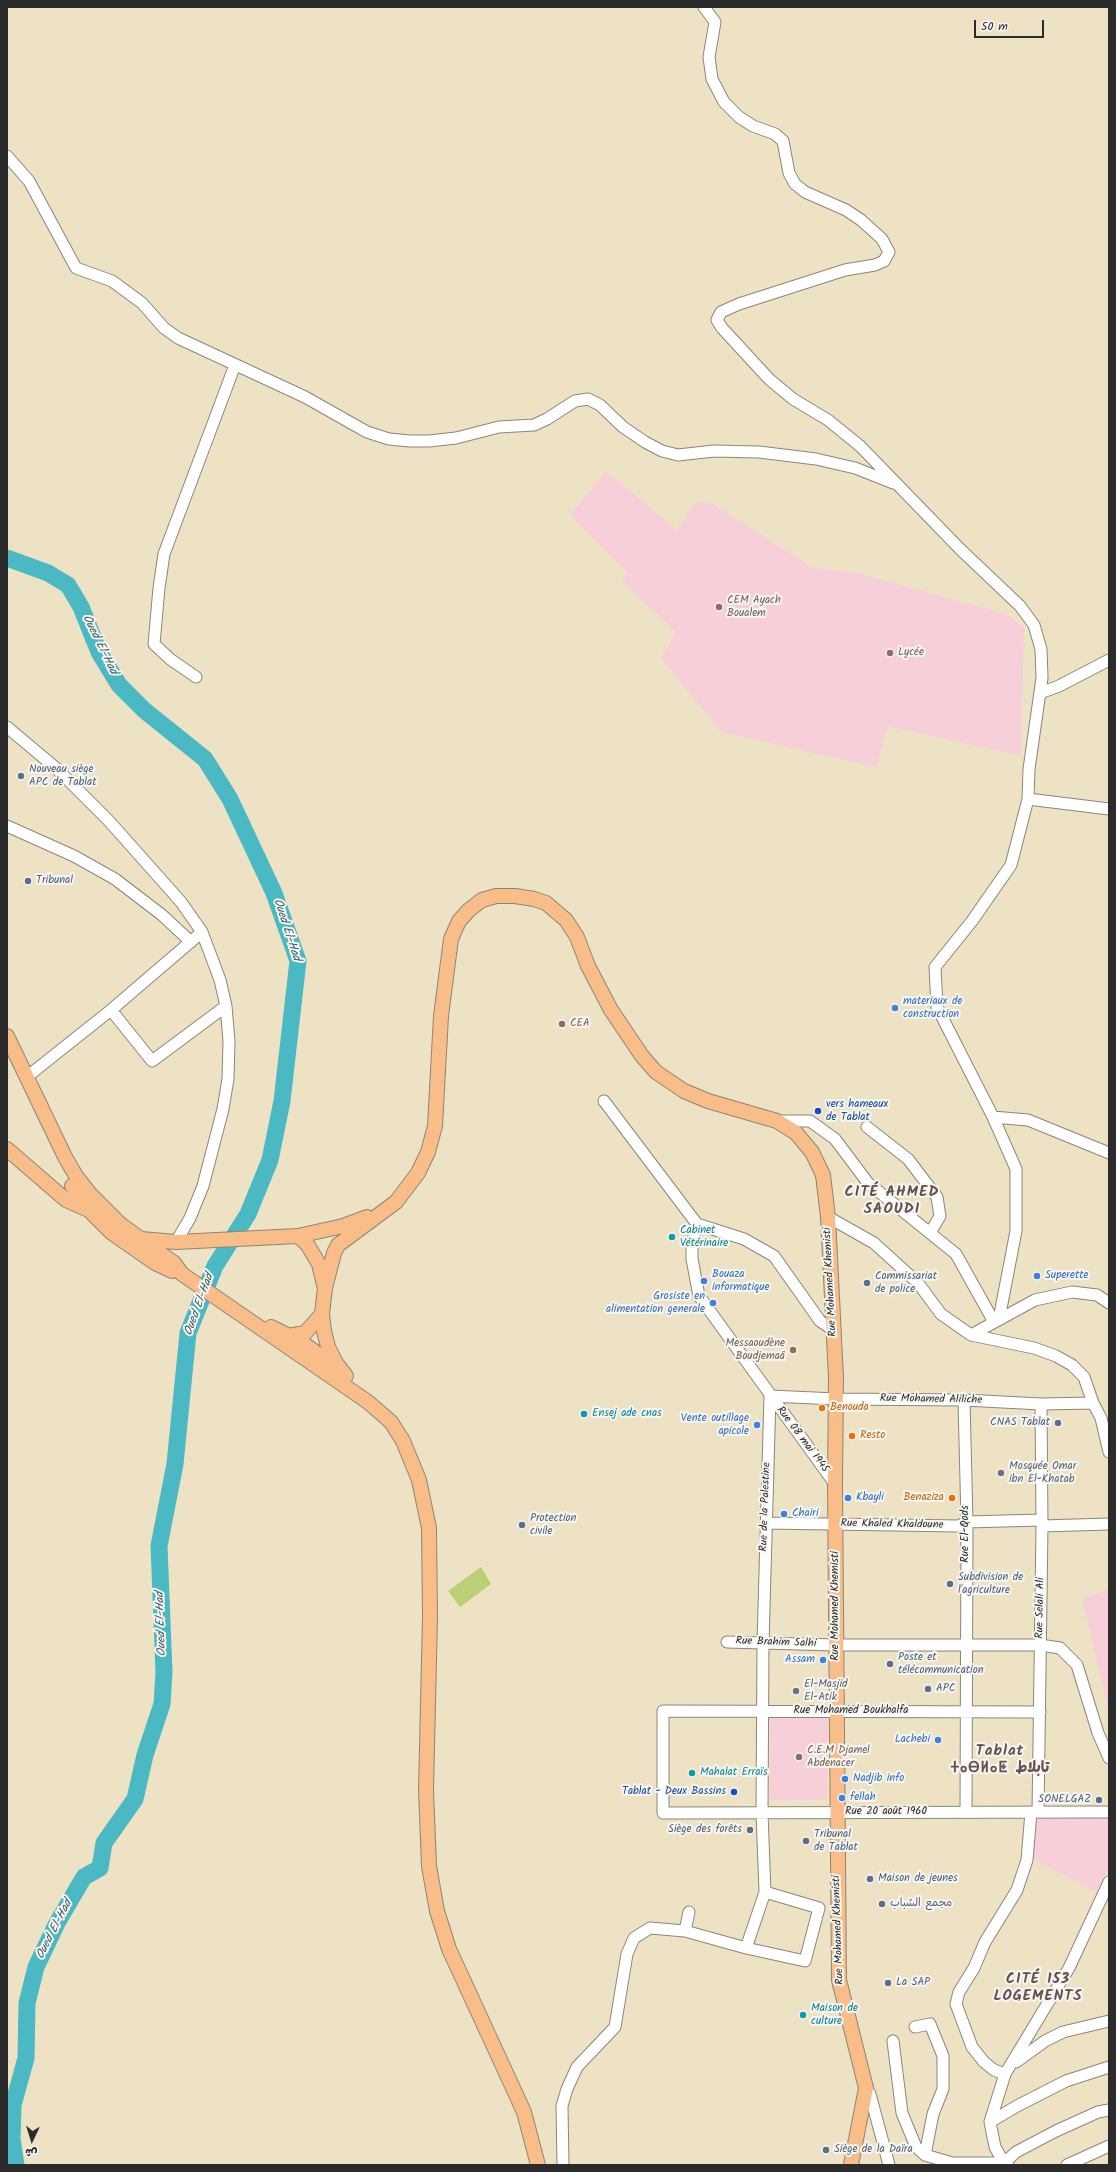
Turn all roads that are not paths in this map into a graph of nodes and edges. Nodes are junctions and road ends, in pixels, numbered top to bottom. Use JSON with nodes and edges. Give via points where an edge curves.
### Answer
{"nodes":[{"id":1,"x":704,"y":7,"type":"edge"},
{"id":2,"x":7,"y":156,"type":"edge"},
{"id":3,"x":236,"y":365,"type":"junction"},
{"id":4,"x":896,"y":484,"type":"junction"},
{"id":5,"x":1109,"y":660,"type":"edge"},
{"id":6,"x":196,"y":678,"type":"dead end"},
{"id":7,"x":1040,"y":693,"type":"junction"},
{"id":8,"x":7,"y":728,"type":"edge"},
{"id":9,"x":1028,"y":799,"type":"junction"},
{"id":10,"x":1109,"y":809,"type":"edge"},
{"id":11,"x":7,"y":826,"type":"edge"},
{"id":12,"x":202,"y":932,"type":"junction"},
{"id":13,"x":191,"y":942,"type":"junction"},
{"id":14,"x":226,"y":1006,"type":"junction"},
{"id":15,"x":111,"y":1010,"type":"junction"},
{"id":16,"x":7,"y":1036,"type":"edge"},
{"id":17,"x":7,"y":1048,"type":"edge"},
{"id":18,"x":28,"y":1076,"type":"junction"},
{"id":19,"x":604,"y":1101,"type":"dead end"},
{"id":20,"x":992,"y":1116,"type":"junction"},
{"id":21,"x":777,"y":1121,"type":"junction"},
{"id":22,"x":867,"y":1127,"type":"dead end"},
{"id":23,"x":7,"y":1149,"type":"edge"},
{"id":24,"x":1109,"y":1153,"type":"edge"},
{"id":25,"x":388,"y":1209,"type":"junction"},
{"id":26,"x":90,"y":1211,"type":"junction"},
{"id":27,"x":110,"y":1213,"type":"junction"},
{"id":28,"x":828,"y":1217,"type":"junction"},
{"id":29,"x":697,"y":1224,"type":"junction"},
{"id":30,"x":930,"y":1233,"type":"junction"},
{"id":31,"x":298,"y":1236,"type":"junction"},
{"id":32,"x":139,"y":1239,"type":"junction"},
{"id":33,"x":199,"y":1241,"type":"junction"},
{"id":34,"x":176,"y":1242,"type":"junction"},
{"id":35,"x":172,"y":1262,"type":"junction"},
{"id":36,"x":182,"y":1274,"type":"junction"},
{"id":37,"x":325,"y":1288,"type":"junction"},
{"id":38,"x":1109,"y":1303,"type":"edge"},
{"id":39,"x":322,"y":1314,"type":"junction"},
{"id":40,"x":243,"y":1315,"type":"junction"},
{"id":41,"x":996,"y":1321,"type":"junction"},
{"id":42,"x":267,"y":1331,"type":"junction"},
{"id":43,"x":835,"y":1331,"type":"junction"},
{"id":44,"x":971,"y":1335,"type":"junction"},
{"id":45,"x":293,"y":1336,"type":"junction"},
{"id":46,"x":346,"y":1376,"type":"junction"},
{"id":47,"x":770,"y":1396,"type":"junction"},
{"id":48,"x":836,"y":1399,"type":"junction"},
{"id":49,"x":964,"y":1400,"type":"junction"},
{"id":50,"x":368,"y":1402,"type":"junction"},
{"id":51,"x":1093,"y":1403,"type":"junction"},
{"id":52,"x":1041,"y":1404,"type":"junction"},
{"id":53,"x":1109,"y":1452,"type":"edge"},
{"id":54,"x":835,"y":1484,"type":"junction"},
{"id":55,"x":967,"y":1522,"type":"junction"},
{"id":56,"x":766,"y":1523,"type":"junction"},
{"id":57,"x":1041,"y":1523,"type":"junction"},
{"id":58,"x":836,"y":1524,"type":"junction"},
{"id":59,"x":1109,"y":1524,"type":"edge"},
{"id":60,"x":727,"y":1642,"type":"dead end"},
{"id":61,"x":763,"y":1643,"type":"junction"},
{"id":62,"x":836,"y":1645,"type":"junction"},
{"id":63,"x":967,"y":1645,"type":"junction"},
{"id":64,"x":1040,"y":1645,"type":"junction"},
{"id":65,"x":764,"y":1711,"type":"junction"},
{"id":66,"x":836,"y":1711,"type":"junction"},
{"id":67,"x":966,"y":1711,"type":"junction"},
{"id":68,"x":1040,"y":1712,"type":"junction"},
{"id":69,"x":1109,"y":1758,"type":"edge"},
{"id":70,"x":838,"y":1812,"type":"junction"},
{"id":71,"x":966,"y":1812,"type":"junction"},
{"id":72,"x":1035,"y":1812,"type":"junction"},
{"id":73,"x":1109,"y":1812,"type":"edge"},
{"id":74,"x":662,"y":1813,"type":"joint"},
{"id":75,"x":762,"y":1813,"type":"junction"},
{"id":76,"x":1109,"y":1882,"type":"edge"},
{"id":77,"x":765,"y":1892,"type":"junction"},
{"id":78,"x":1106,"y":1896,"type":"edge"},
{"id":79,"x":819,"y":1908,"type":"junction"},
{"id":80,"x":689,"y":1912,"type":"dead end"},
{"id":81,"x":837,"y":1912,"type":"junction"},
{"id":82,"x":685,"y":1930,"type":"junction"},
{"id":83,"x":746,"y":1948,"type":"junction"},
{"id":84,"x":1109,"y":2021,"type":"edge"},
{"id":85,"x":915,"y":2027,"type":"dead end"},
{"id":86,"x":893,"y":2041,"type":"dead end"},
{"id":87,"x":1012,"y":2064,"type":"junction"},
{"id":88,"x":1109,"y":2068,"type":"edge"},
{"id":89,"x":1005,"y":2074,"type":"junction"},
{"id":90,"x":866,"y":2088,"type":"junction"},
{"id":91,"x":1109,"y":2110,"type":"edge"},
{"id":92,"x":990,"y":2122,"type":"junction"},
{"id":93,"x":1109,"y":2146,"type":"edge"},
{"id":94,"x":925,"y":2155,"type":"junction"},
{"id":95,"x":1005,"y":2164,"type":"edge"},
{"id":96,"x":538,"y":2165,"type":"edge"},
{"id":97,"x":563,"y":2165,"type":"edge"},
{"id":98,"x":850,"y":2165,"type":"edge"},
{"id":99,"x":889,"y":2165,"type":"edge"},
{"id":100,"x":1067,"y":2165,"type":"edge"}],
"edges":[{"from":1,"to":4,"type":"street","via":[[715,22],[709,57],[712,79],[724,102],[739,117],[753,126],[775,134],[783,141],[789,173],[795,184],[805,192],[846,210],[861,220],[882,239],[889,252],[884,261],[875,265],[845,270],[739,304],[721,312],[717,320],[769,379],[860,446]]},
{"from":2,"to":3,"type":"street","via":[[29,181],[76,268],[112,281],[142,303],[164,328],[178,338]]},
{"from":3,"to":4,"type":"street","via":[[305,397],[367,432],[389,439],[429,441],[456,438],[499,427],[534,425],[575,401],[588,399],[600,405],[623,427],[644,442],[662,451],[678,455],[714,451],[759,452],[816,459],[855,468]]},
{"from":3,"to":6,"type":"street","via":[[164,554],[158,594],[154,644]]},
{"from":4,"to":7,"type":"street","via":[[1020,606],[1034,625],[1041,649]]},
{"from":5,"to":7,"type":"street"},
{"from":7,"to":9,"type":"street","via":[[1029,769]]},
{"from":8,"to":12,"type":"street","via":[[57,769],[109,821],[181,902]]},
{"from":9,"to":10,"type":"street"},
{"from":9,"to":20,"type":"street","via":[[1011,865],[972,921],[935,967],[936,1007]]},
{"from":11,"to":13,"type":"street","via":[[74,856],[115,879],[162,915]]},
{"from":12,"to":13,"type":"street"},
{"from":12,"to":14,"type":"street","via":[[220,980]]},
{"from":13,"to":15,"type":"street"},
{"from":14,"to":15,"type":"street","via":[[152,1061]]},
{"from":14,"to":34,"type":"street","via":[[229,1041],[223,1109],[203,1186],[190,1218]]},
{"from":15,"to":18,"type":"street"},
{"from":16,"to":18,"type":"main road"},
{"from":17,"to":26,"type":"main road","via":[[57,1160]]},
{"from":18,"to":27,"type":"main road","via":[[76,1176]]},
{"from":19,"to":29,"type":"street"},
{"from":20,"to":24,"type":"street","via":[[1028,1120]]},
{"from":20,"to":41,"type":"street","via":[[1016,1169],[1016,1231]]},
{"from":21,"to":25,"type":"main road","name":"Rue Mohamed Khemisti","via":[[708,1101],[684,1091],[656,1072],[610,1010],[577,937],[566,920],[546,903],[534,899],[496,896],[482,900],[469,910],[460,921],[451,940],[441,1016],[435,1126],[428,1152],[418,1173],[406,1191]]},
{"from":21,"to":28,"type":"main road","name":"Rue Mohamed Khemisti","via":[[796,1133],[812,1152],[823,1175]]},
{"from":21,"to":30,"type":"street","via":[[810,1121],[835,1139],[868,1183]]},
{"from":22,"to":30,"type":"street","via":[[908,1159],[937,1197],[940,1216]]},
{"from":23,"to":26,"type":"main road","via":[[66,1200]]},
{"from":25,"to":31,"type":"main road","via":[[343,1226]]},
{"from":25,"to":37,"type":"main road","name":"Rue Mohamed Khemisti","via":[[338,1245]]},
{"from":26,"to":27,"type":"main road"},
{"from":26,"to":36,"type":"main road","via":[[112,1233],[155,1263]]},
{"from":27,"to":32,"type":"main road"},
{"from":28,"to":43,"type":"main road","name":"Rue Mohamed Khemisti"},
{"from":28,"to":44,"type":"street","via":[[874,1243],[918,1283],[941,1314]]},
{"from":29,"to":43,"type":"street","via":[[744,1238],[774,1256],[820,1321]]},
{"from":29,"to":47,"type":"street","via":[[692,1244],[699,1296],[742,1353]]},
{"from":30,"to":41,"type":"street","via":[[956,1254]]},
{"from":31,"to":33,"type":"main road"},
{"from":31,"to":37,"type":"main road","via":[[319,1264]]},
{"from":32,"to":34,"type":"main road"},
{"from":32,"to":35,"type":"main road"},
{"from":33,"to":34,"type":"main road"},
{"from":33,"to":35,"type":"main road","via":[[179,1249]]},
{"from":35,"to":36,"type":"main road"},
{"from":36,"to":40,"type":"main road"},
{"from":37,"to":39,"type":"main road"},
{"from":38,"to":41,"type":"street","via":[[1097,1295],[1072,1292],[1035,1300]]},
{"from":39,"to":45,"type":"main road","via":[[309,1330]]},
{"from":39,"to":46,"type":"main road","via":[[328,1347]]},
{"from":40,"to":42,"type":"main road"},
{"from":40,"to":45,"type":"main road"},
{"from":41,"to":44,"type":"street"},
{"from":42,"to":45,"type":"main road"},
{"from":42,"to":50,"type":"main road"},
{"from":43,"to":48,"type":"main road","name":"Rue Mohamed Khemisti"},
{"from":44,"to":51,"type":"street","via":[[1034,1348],[1072,1365],[1084,1377]]},
{"from":45,"to":46,"type":"main road"},
{"from":46,"to":50,"type":"main road"},
{"from":47,"to":48,"type":"street","name":"Rue Mohamed Aliliche"},
{"from":47,"to":54,"type":"street","name":"Rue 08 mai 1945"},
{"from":47,"to":56,"type":"street","name":"Rue de la Palestine"},
{"from":48,"to":49,"type":"street","name":"Rue Mohamed Aliliche"},
{"from":48,"to":54,"type":"main road","name":"Rue Mohamed Khemisti"},
{"from":49,"to":52,"type":"street","name":"Rue Mohamed Aliliche"},
{"from":49,"to":55,"type":"street","name":"Rue El-Qods"},
{"from":50,"to":96,"type":"main road","via":[[391,1422],[403,1441],[419,1480],[429,1528],[430,1616],[426,1790],[429,1866],[437,1911],[449,1949],[524,2112]]},
{"from":51,"to":52,"type":"street","name":"Rue Mohamed Aliliche"},
{"from":51,"to":53,"type":"street","via":[[1101,1418]]},
{"from":52,"to":57,"type":"street","name":"Rue Selali Ali"},
{"from":54,"to":58,"type":"main road","name":"Rue Mohamed Khemisti"},
{"from":55,"to":57,"type":"street","name":"Rue Khaled Khaldoune"},
{"from":55,"to":58,"type":"street","name":"Rue Khaled Khaldoune","via":[[958,1526]]},
{"from":55,"to":63,"type":"street","name":"Rue El-Qods"},
{"from":56,"to":58,"type":"street","name":"Rue Khaled Khaldoune"},
{"from":56,"to":61,"type":"street","name":"Rue de la Palestine"},
{"from":57,"to":59,"type":"street","name":"Rue Khaled Khaldoune"},
{"from":57,"to":64,"type":"street","name":"Rue Selali Ali"},
{"from":58,"to":62,"type":"main road","name":"Rue Mohamed Khemisti"},
{"from":60,"to":61,"type":"street","name":"Rue Brahim Salhi"},
{"from":61,"to":62,"type":"street","name":"Rue Brahim Salhi"},
{"from":61,"to":65,"type":"street","name":"Rue de la Palestine"},
{"from":62,"to":63,"type":"street","name":"Rue Brahim Salhi"},
{"from":62,"to":66,"type":"main road","name":"Rue Mohamed Khemisti"},
{"from":63,"to":64,"type":"street","name":"Rue Brahim Salhi"},
{"from":63,"to":67,"type":"street","name":"Rue El-Qods"},
{"from":64,"to":68,"type":"street","name":"Rue Selali Ali"},
{"from":64,"to":69,"type":"street","name":"Rue Brahim Salhi","via":[[1060,1648],[1077,1665],[1098,1733]]},
{"from":65,"to":66,"type":"street","name":"Rue Mohamed Boukhalfa"},
{"from":65,"to":74,"type":"street","name":"Rue Mohamed Boukhalfa","via":[[663,1711]]},
{"from":65,"to":75,"type":"street","name":"Rue de la Palestine"},
{"from":66,"to":67,"type":"street","name":"Rue Mohamed Boukhalfa"},
{"from":66,"to":70,"type":"main road","name":"Rue Mohamed Khemisti"},
{"from":67,"to":68,"type":"street","name":"Rue Mohamed Boukhalfa"},
{"from":67,"to":71,"type":"street","name":"Rue El-Qods"},
{"from":68,"to":72,"type":"street","name":"Rue Selali Ali"},
{"from":70,"to":71,"type":"street","name":"Rue 20 août 1960"},
{"from":70,"to":75,"type":"street","name":"Rue 20 août 1960"},
{"from":70,"to":81,"type":"main road","name":"Rue Mohamed Khemisti"},
{"from":71,"to":72,"type":"street","name":"Rue 20 août 1960"},
{"from":72,"to":73,"type":"street","name":"Rue 20 août 1960"},
{"from":72,"to":89,"type":"street","name":"Rue Selali Ali","via":[[1028,1860],[1017,1890],[984,1942],[974,1968],[959,1992],[956,2004],[972,2047],[984,2062]]},
{"from":74,"to":75,"type":"street","name":"Rue 20 août 1960"},
{"from":75,"to":77,"type":"street","name":"Rue de la Palestine"},
{"from":76,"to":78,"type":"street"},
{"from":77,"to":79,"type":"street"},
{"from":77,"to":83,"type":"street"},
{"from":78,"to":87,"type":"street"},
{"from":79,"to":81,"type":"street"},
{"from":79,"to":83,"type":"street","via":[[805,1961]]},
{"from":80,"to":82,"type":"street"},
{"from":81,"to":90,"type":"main road","name":"Rue Mohamed Khemisti","via":[[839,1980]]},
{"from":82,"to":83,"type":"street"},
{"from":82,"to":97,"type":"street","via":[[650,1928],[634,1938],[627,1954],[615,2026],[577,2067],[567,2089],[562,2106]]},
{"from":84,"to":87,"type":"street","via":[[1063,2032]]},
{"from":85,"to":94,"type":"street","via":[[930,2024],[943,2056],[942,2088],[933,2114]]},
{"from":86,"to":94,"type":"street","via":[[902,2113],[916,2147]]},
{"from":87,"to":89,"type":"street"},
{"from":88,"to":92,"type":"street","via":[[1066,2081]]},
{"from":89,"to":92,"type":"street"},
{"from":90,"to":98,"type":"main road"},
{"from":90,"to":99,"type":"street","via":[[870,2094]]},
{"from":91,"to":95,"type":"street","via":[[1098,2112],[1056,2131],[1016,2152]]},
{"from":92,"to":95,"type":"street","via":[[995,2148]]},
{"from":93,"to":100,"type":"street"},
{"from":94,"to":95,"type":"street","via":[[952,2163]]}]}
